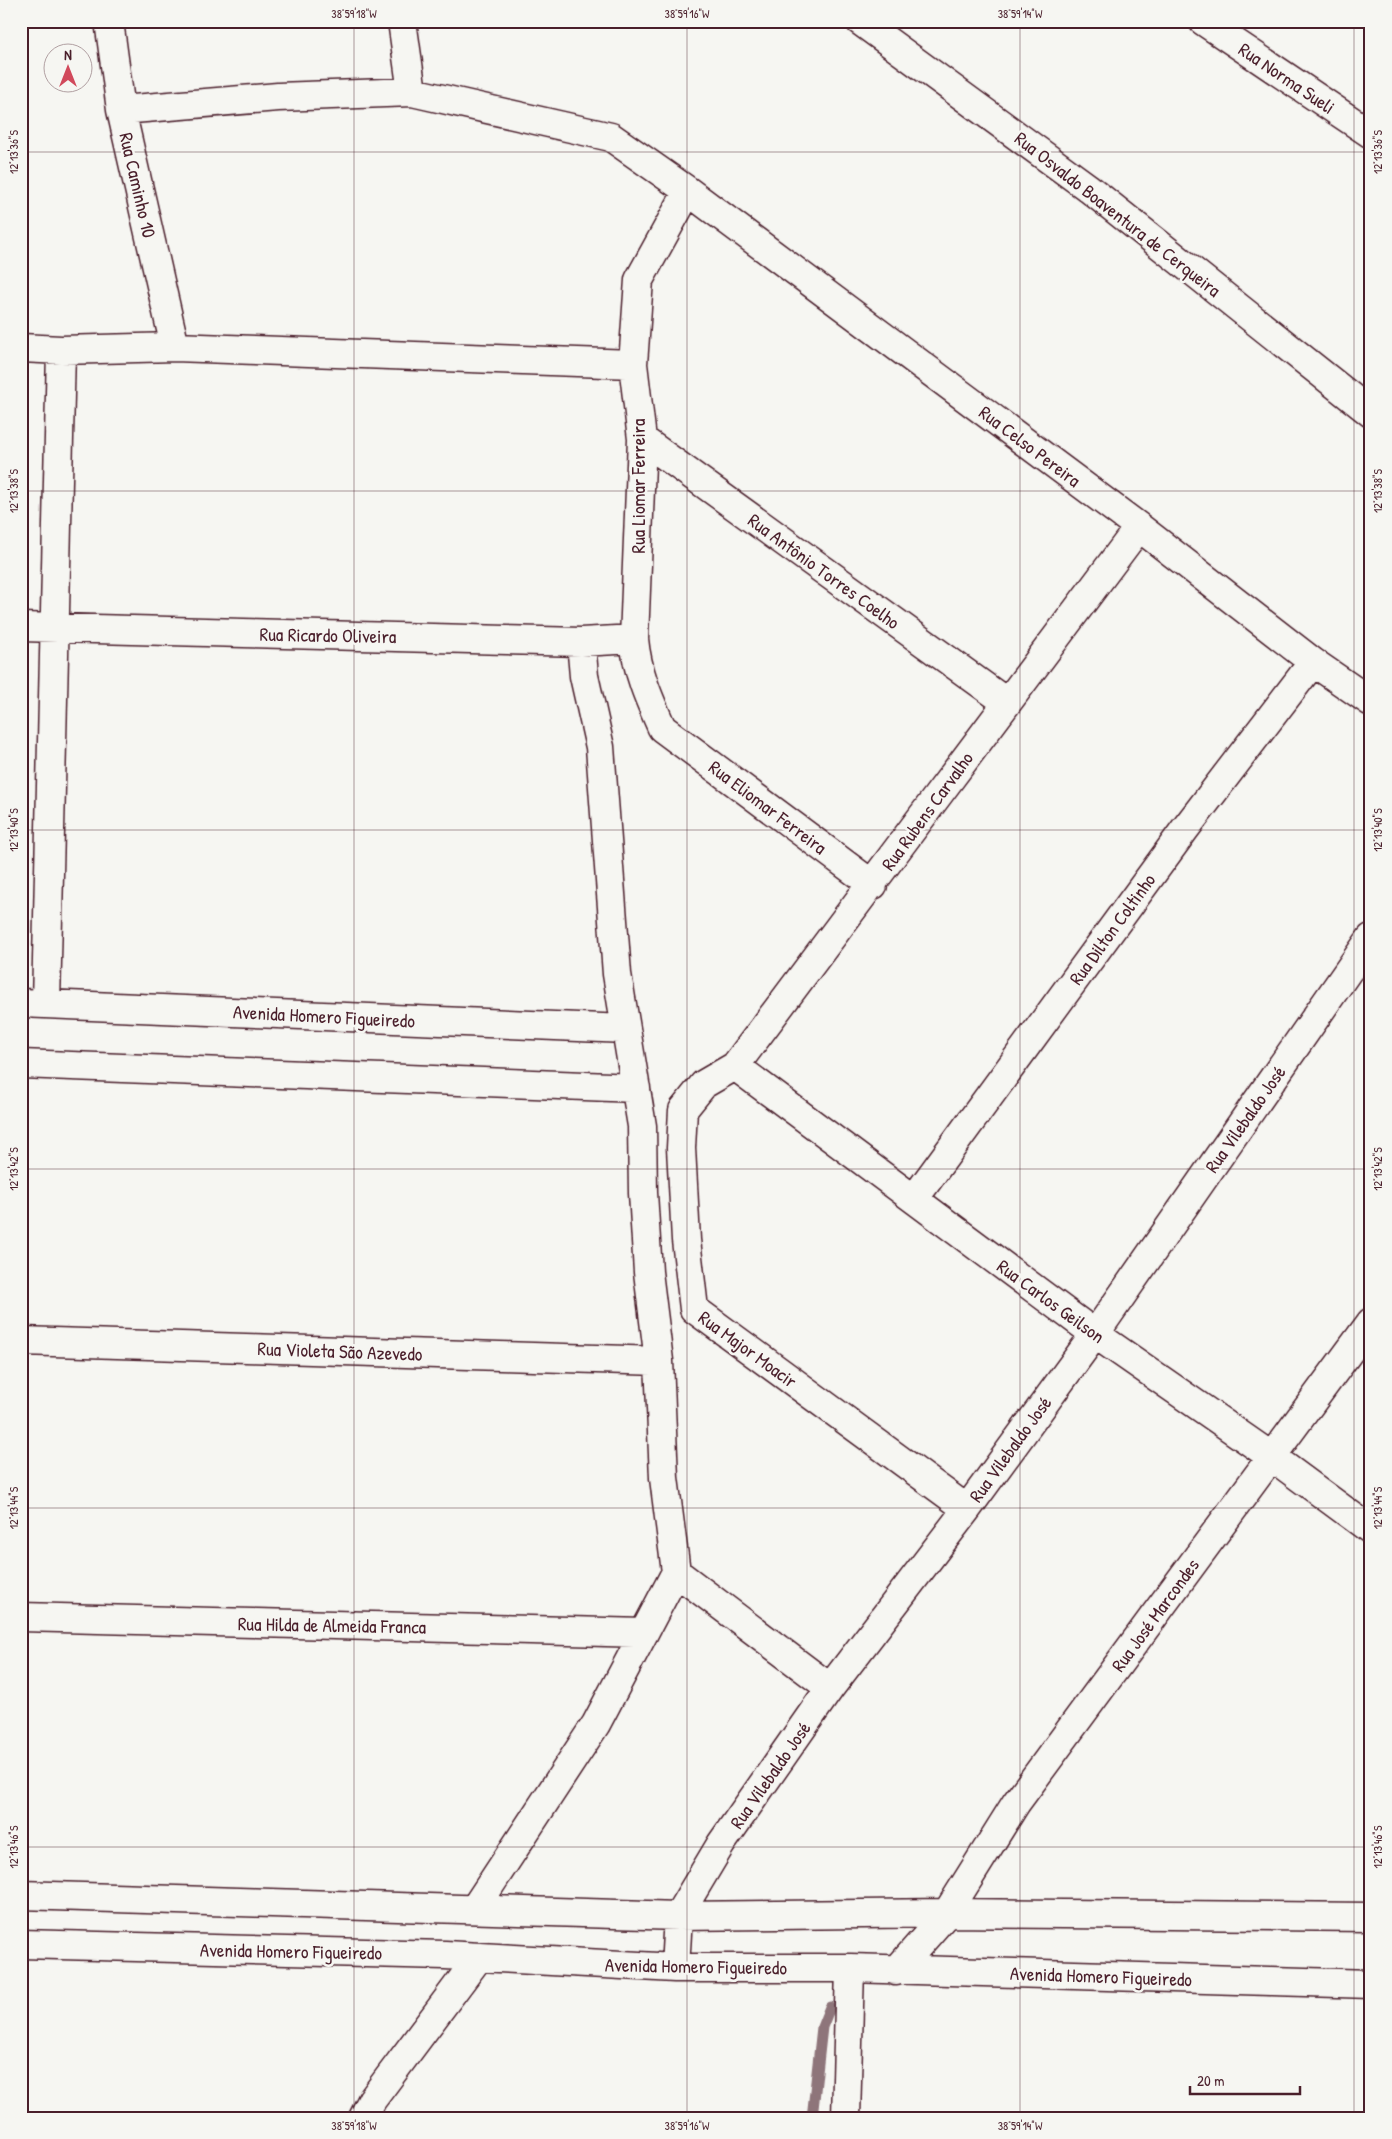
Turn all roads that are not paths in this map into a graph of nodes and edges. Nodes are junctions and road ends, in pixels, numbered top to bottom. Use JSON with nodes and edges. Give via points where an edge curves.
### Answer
{"nodes":[{"id":1,"x":108,"y":21,"type":"edge"},
{"id":2,"x":402,"y":21,"type":"edge"},
{"id":3,"x":860,"y":21,"type":"edge"},
{"id":4,"x":1202,"y":21,"type":"edge"},
{"id":5,"x":412,"y":92,"type":"junction"},
{"id":6,"x":121,"y":110,"type":"junction"},
{"id":7,"x":1371,"y":134,"type":"edge"},
{"id":8,"x":688,"y":191,"type":"junction"},
{"id":9,"x":176,"y":347,"type":"junction"},
{"id":10,"x":21,"y":348,"type":"edge"},
{"id":11,"x":61,"y":350,"type":"junction"},
{"id":12,"x":633,"y":364,"type":"junction"},
{"id":13,"x":1371,"y":414,"type":"edge"},
{"id":14,"x":642,"y":439,"type":"junction"},
{"id":15,"x":1139,"y":527,"type":"junction"},
{"id":16,"x":21,"y":627,"type":"edge"},
{"id":17,"x":53,"y":628,"type":"junction"},
{"id":18,"x":634,"y":639,"type":"junction"},
{"id":19,"x":581,"y":642,"type":"junction"},
{"id":20,"x":1313,"y":662,"type":"junction"},
{"id":21,"x":1006,"y":702,"type":"junction"},
{"id":22,"x":1371,"y":702,"type":"edge"},
{"id":23,"x":662,"y":728,"type":"joint"},
{"id":24,"x":873,"y":885,"type":"junction"},
{"id":25,"x":1371,"y":938,"type":"edge"},
{"id":26,"x":34,"y":1003,"type":"edge"},
{"id":27,"x":626,"y":1029,"type":"junction"},
{"id":28,"x":21,"y":1064,"type":"edge"},
{"id":29,"x":735,"y":1066,"type":"junction"},
{"id":30,"x":704,"y":1084,"type":"joint"},
{"id":31,"x":636,"y":1088,"type":"junction"},
{"id":32,"x":914,"y":1200,"type":"junction"},
{"id":33,"x":1371,"y":1322,"type":"edge"},
{"id":34,"x":1095,"y":1334,"type":"junction"},
{"id":35,"x":21,"y":1341,"type":"edge"},
{"id":36,"x":659,"y":1361,"type":"junction"},
{"id":37,"x":1272,"y":1457,"type":"junction"},
{"id":38,"x":967,"y":1509,"type":"junction"},
{"id":39,"x":1371,"y":1530,"type":"edge"},
{"id":40,"x":676,"y":1572,"type":"junction"},
{"id":41,"x":21,"y":1617,"type":"edge"},
{"id":42,"x":644,"y":1633,"type":"junction"},
{"id":43,"x":830,"y":1688,"type":"junction"},
{"id":44,"x":21,"y":1895,"type":"edge"},
{"id":45,"x":475,"y":1908,"type":"junction"},
{"id":46,"x":947,"y":1913,"type":"junction"},
{"id":47,"x":678,"y":1916,"type":"junction"},
{"id":48,"x":1371,"y":1917,"type":"edge"},
{"id":49,"x":21,"y":1944,"type":"edge"},
{"id":50,"x":479,"y":1957,"type":"junction"},
{"id":51,"x":675,"y":1968,"type":"junction"},
{"id":52,"x":850,"y":1968,"type":"junction"},
{"id":53,"x":896,"y":1971,"type":"junction"},
{"id":54,"x":1371,"y":1984,"type":"edge"},
{"id":55,"x":364,"y":2118,"type":"edge"},
{"id":56,"x":846,"y":2118,"type":"edge"}],
"edges":[{"from":1,"to":6,"type":"street","name":"Rua Caminho 10"},
{"from":2,"to":5,"type":"street"},
{"from":3,"to":13,"type":"street","name":"Rua Osvaldo Boaventura de Cerqueira","via":[[1087,187]]},
{"from":4,"to":7,"type":"street","name":"Rua Norma Sueli"},
{"from":5,"to":6,"type":"street","name":"Rua Celso Pereira","via":[[278,97]]},
{"from":5,"to":8,"type":"street","name":"Rua Celso Pereira","via":[[611,137]]},
{"from":6,"to":9,"type":"street","name":"Rua Caminho 10"},
{"from":8,"to":12,"type":"street","name":"Rua Liomar Ferreira","via":[[639,280]]},
{"from":8,"to":15,"type":"street","name":"Rua Celso Pereira"},
{"from":9,"to":11,"type":"street"},
{"from":9,"to":12,"type":"street"},
{"from":10,"to":11,"type":"street"},
{"from":11,"to":17,"type":"street"},
{"from":12,"to":14,"type":"street","name":"Rua Liomar Ferreira"},
{"from":14,"to":18,"type":"street","name":"Rua Liomar Ferreira"},
{"from":14,"to":21,"type":"street","name":"Rua Antônio Torres Coelho"},
{"from":15,"to":20,"type":"street","name":"Rua Celso Pereira"},
{"from":15,"to":21,"type":"street","name":"Rua Rubens Carvalho"},
{"from":16,"to":17,"type":"street","name":"Rua Ricardo Oliveira"},
{"from":17,"to":19,"type":"street","name":"Rua Ricardo Oliveira"},
{"from":17,"to":26,"type":"street"},
{"from":18,"to":19,"type":"street","name":"Rua Ricardo Oliveira"},
{"from":18,"to":23,"type":"street","name":"Rua Liomar Ferreira","via":[[645,692]]},
{"from":19,"to":27,"type":"street","via":[[584,676],[600,747],[617,974]]},
{"from":20,"to":22,"type":"street","name":"Rua Celso Pereira"},
{"from":20,"to":32,"type":"street","name":"Rua Dilton Coltinho","via":[[1186,828]]},
{"from":21,"to":24,"type":"street","name":"Rua Rubens Carvalho"},
{"from":23,"to":24,"type":"street","name":"Rua Eliomar Ferreira"},
{"from":24,"to":29,"type":"street","name":"Rua Rubens Carvalho"},
{"from":25,"to":34,"type":"street","name":"Rua Vilebaldo José"},
{"from":26,"to":27,"type":"street","name":"Avenida Homero Figueiredo"},
{"from":27,"to":31,"type":"street"},
{"from":28,"to":31,"type":"street"},
{"from":29,"to":30,"type":"street","name":"Rua Rubens Carvalho"},
{"from":29,"to":32,"type":"street","name":"Rua Carlos Geilson"},
{"from":30,"to":38,"type":"street","name":"Rua Major Moacir","via":[[683,1110],[681,1148],[694,1309]]},
{"from":31,"to":36,"type":"street","via":[[642,1126],[648,1272]]},
{"from":32,"to":34,"type":"street","name":"Rua Carlos Geilson"},
{"from":33,"to":37,"type":"street","name":"Rua José Marcondes"},
{"from":34,"to":37,"type":"street","name":"Rua Carlos Geilson"},
{"from":34,"to":38,"type":"street","name":"Rua Vilebaldo José"},
{"from":35,"to":36,"type":"street","name":"Rua Violeta São Azevedo"},
{"from":36,"to":40,"type":"street","via":[[664,1478]]},
{"from":37,"to":39,"type":"street","name":"Rua Carlos Geilson"},
{"from":37,"to":46,"type":"street","name":"Rua José Marcondes","via":[[1016,1803]]},
{"from":38,"to":43,"type":"street","name":"Rua Vilebaldo José"},
{"from":40,"to":42,"type":"street"},
{"from":40,"to":43,"type":"street"},
{"from":41,"to":42,"type":"street","name":"Rua Hilda de Almeida Franca"},
{"from":42,"to":45,"type":"street","via":[[596,1724]]},
{"from":43,"to":47,"type":"street","name":"Rua Vilebaldo José","via":[[721,1844]]},
{"from":44,"to":45,"type":"street"},
{"from":45,"to":47,"type":"street"},
{"from":46,"to":47,"type":"street"},
{"from":46,"to":48,"type":"street"},
{"from":46,"to":53,"type":"street","name":"Rua José Marcondes"},
{"from":47,"to":51,"type":"street","name":"Rua Vilebaldo José"},
{"from":49,"to":50,"type":"street","name":"Avenida Homero Figueiredo"},
{"from":50,"to":51,"type":"street","name":"Avenida Homero Figueiredo"},
{"from":50,"to":55,"type":"street","via":[[372,2100]]},
{"from":51,"to":52,"type":"street","name":"Avenida Homero Figueiredo"},
{"from":52,"to":53,"type":"street","name":"Avenida Homero Figueiredo"},
{"from":52,"to":56,"type":"street"},
{"from":53,"to":54,"type":"street","name":"Avenida Homero Figueiredo"}]}
